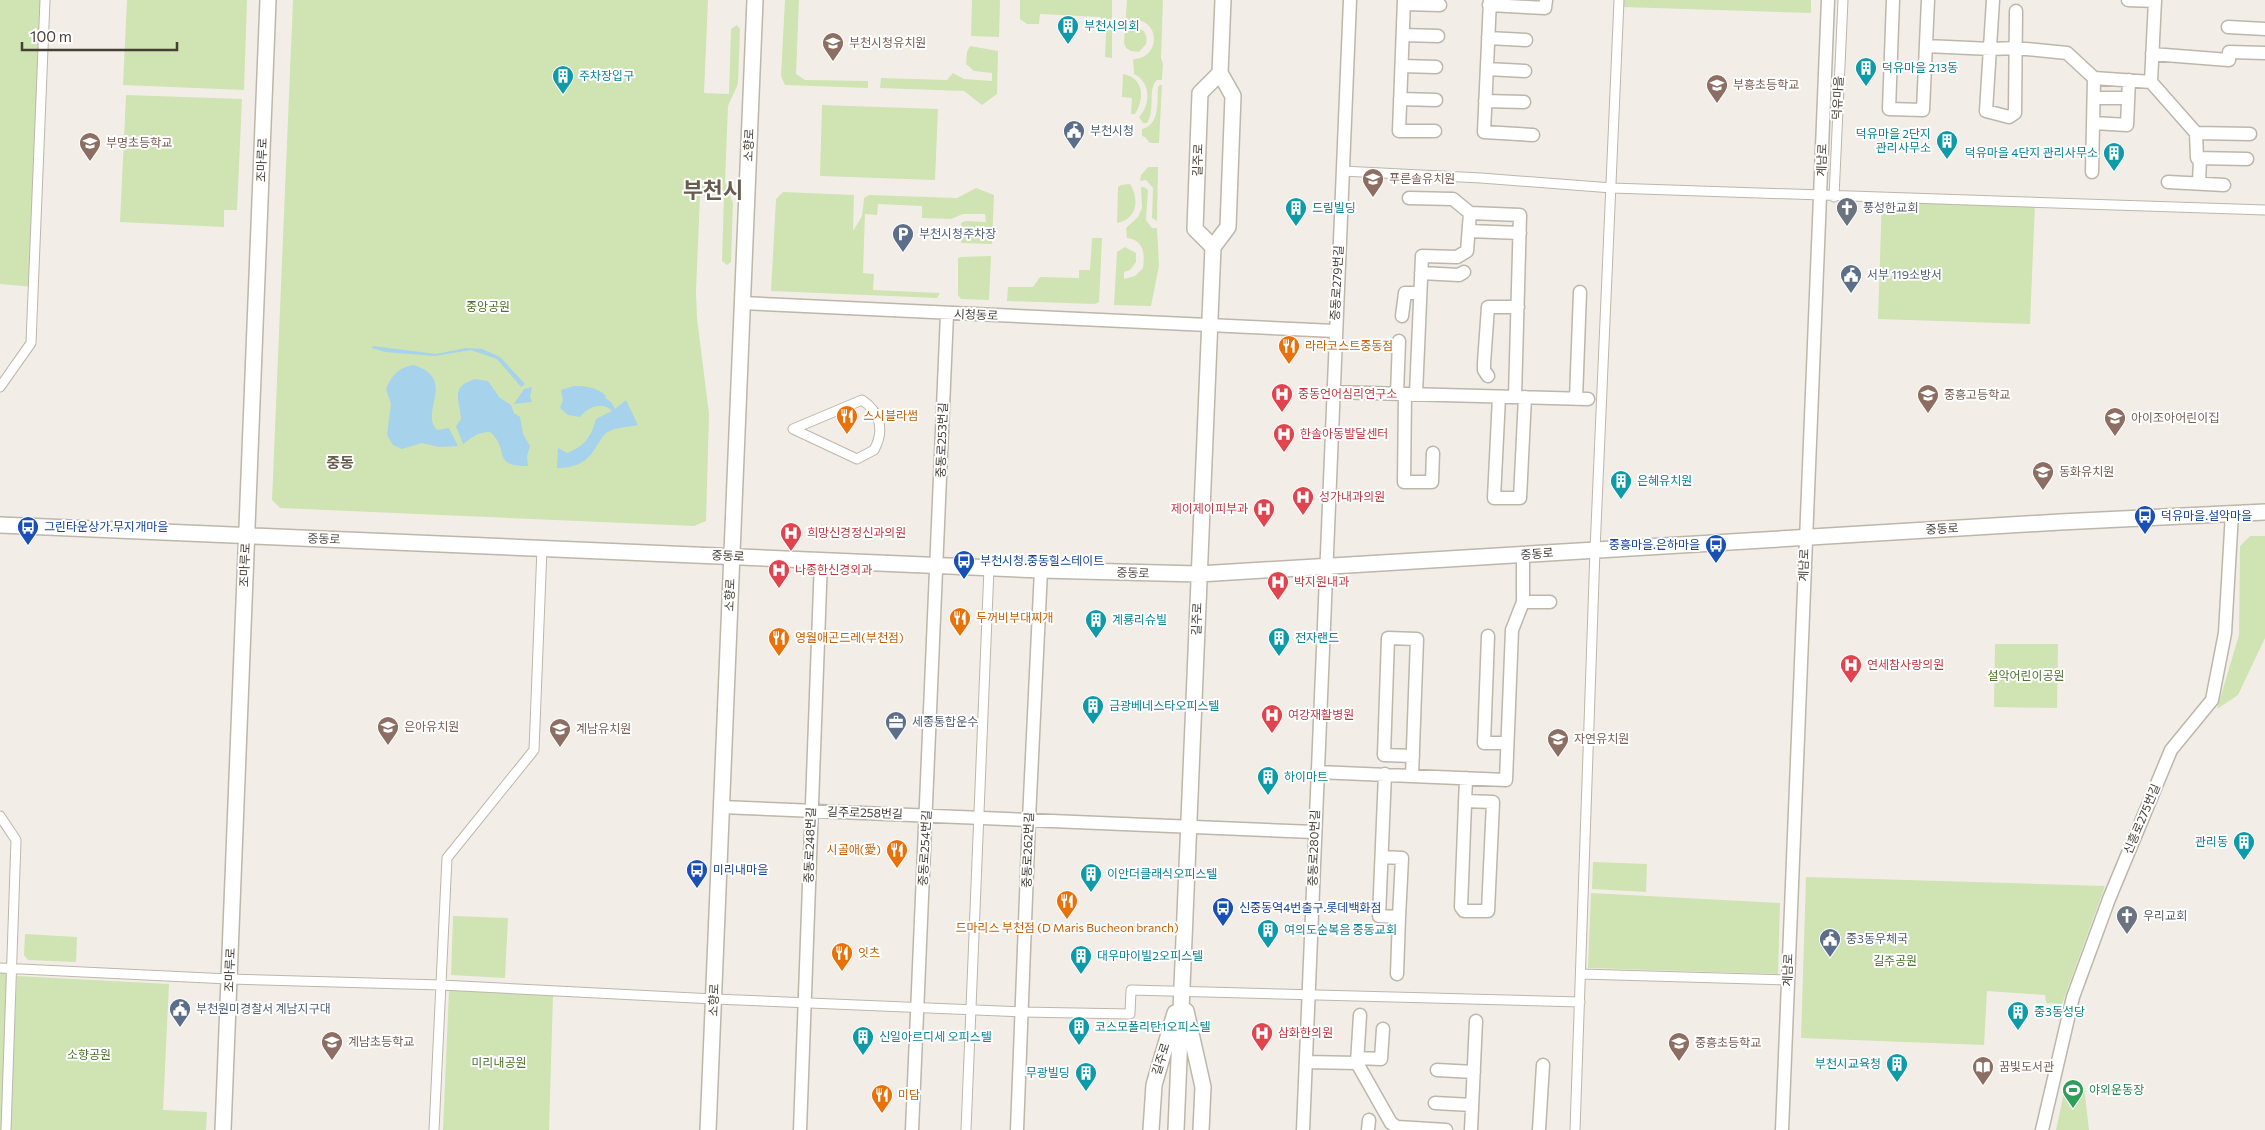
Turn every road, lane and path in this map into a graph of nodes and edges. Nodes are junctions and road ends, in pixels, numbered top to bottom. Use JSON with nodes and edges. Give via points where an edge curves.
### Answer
{"nodes":[{"id":1,"x":46,"y":0,"type":"edge"},
{"id":2,"x":268,"y":0,"type":"edge"},
{"id":3,"x":754,"y":0,"type":"edge"},
{"id":4,"x":1223,"y":0,"type":"edge"},
{"id":5,"x":1350,"y":0,"type":"edge"},
{"id":6,"x":1546,"y":0,"type":"edge"},
{"id":7,"x":1619,"y":0,"type":"edge"},
{"id":8,"x":1828,"y":0,"type":"edge"},
{"id":9,"x":1843,"y":0,"type":"edge"},
{"id":10,"x":1893,"y":0,"type":"edge"},
{"id":11,"x":1928,"y":0,"type":"edge"},
{"id":12,"x":1993,"y":0,"type":"edge"},
{"id":13,"x":2128,"y":0,"type":"edge"},
{"id":14,"x":2155,"y":0,"type":"edge"},
{"id":15,"x":1404,"y":2,"type":"edge"},
{"id":16,"x":1490,"y":3,"type":"edge"},
{"id":17,"x":1440,"y":5,"type":"dead end"},
{"id":18,"x":2016,"y":10,"type":"dead end"},
{"id":19,"x":2228,"y":27,"type":"dead end"},
{"id":20,"x":2265,"y":29,"type":"edge"},
{"id":21,"x":1403,"y":35,"type":"junction"},
{"id":22,"x":1438,"y":36,"type":"dead end"},
{"id":23,"x":1488,"y":38,"type":"junction"},
{"id":24,"x":1526,"y":40,"type":"dead end"},
{"id":25,"x":1926,"y":46,"type":"junction"},
{"id":26,"x":2016,"y":48,"type":"junction"},
{"id":27,"x":1991,"y":49,"type":"junction"},
{"id":28,"x":2265,"y":53,"type":"edge"},
{"id":29,"x":2152,"y":54,"type":"junction"},
{"id":30,"x":1402,"y":66,"type":"junction"},
{"id":31,"x":1436,"y":67,"type":"dead end"},
{"id":32,"x":1487,"y":70,"type":"junction"},
{"id":33,"x":1525,"y":71,"type":"dead end"},
{"id":34,"x":1220,"y":74,"type":"junction"},
{"id":35,"x":2094,"y":78,"type":"junction"},
{"id":36,"x":2129,"y":80,"type":"junction"},
{"id":37,"x":2151,"y":82,"type":"junction"},
{"id":38,"x":2094,"y":98,"type":"junction"},
{"id":39,"x":2128,"y":98,"type":"junction"},
{"id":40,"x":1400,"y":99,"type":"junction"},
{"id":41,"x":1436,"y":100,"type":"dead end"},
{"id":42,"x":1485,"y":100,"type":"junction"},
{"id":43,"x":1524,"y":102,"type":"dead end"},
{"id":44,"x":2094,"y":123,"type":"junction"},
{"id":45,"x":1435,"y":131,"type":"dead end"},
{"id":46,"x":2196,"y":133,"type":"junction"},
{"id":47,"x":2250,"y":134,"type":"dead end"},
{"id":48,"x":1533,"y":135,"type":"dead end"},
{"id":49,"x":2200,"y":158,"type":"junction"},
{"id":50,"x":2247,"y":159,"type":"dead end"},
{"id":51,"x":1342,"y":171,"type":"junction"},
{"id":52,"x":2092,"y":172,"type":"dead end"},
{"id":53,"x":2168,"y":182,"type":"dead end"},
{"id":54,"x":2199,"y":183,"type":"junction"},
{"id":55,"x":2224,"y":185,"type":"dead end"},
{"id":56,"x":1612,"y":188,"type":"junction"},
{"id":57,"x":1820,"y":196,"type":"junction"},
{"id":58,"x":1834,"y":197,"type":"junction"},
{"id":59,"x":1409,"y":198,"type":"dead end"},
{"id":60,"x":2265,"y":210,"type":"edge"},
{"id":61,"x":1470,"y":213,"type":"junction"},
{"id":62,"x":1469,"y":231,"type":"junction"},
{"id":63,"x":1520,"y":233,"type":"junction"},
{"id":64,"x":1214,"y":248,"type":"junction"},
{"id":65,"x":1464,"y":272,"type":"dead end"},
{"id":66,"x":1421,"y":273,"type":"junction"},
{"id":67,"x":1580,"y":292,"type":"dead end"},
{"id":68,"x":1420,"y":293,"type":"junction"},
{"id":69,"x":742,"y":303,"type":"junction"},
{"id":70,"x":1518,"y":307,"type":"junction"},
{"id":71,"x":947,"y":314,"type":"junction"},
{"id":72,"x":1402,"y":316,"type":"dead end"},
{"id":73,"x":1210,"y":324,"type":"junction"},
{"id":74,"x":1335,"y":331,"type":"junction"},
{"id":75,"x":1398,"y":341,"type":"dead end"},
{"id":76,"x":1488,"y":376,"type":"dead end"},
{"id":77,"x":0,"y":387,"type":"edge"},
{"id":78,"x":1332,"y":392,"type":"junction"},
{"id":79,"x":1406,"y":394,"type":"junction"},
{"id":80,"x":1499,"y":397,"type":"junction"},
{"id":81,"x":1520,"y":397,"type":"junction"},
{"id":82,"x":862,"y":400,"type":"joint"},
{"id":83,"x":1433,"y":453,"type":"dead end"},
{"id":84,"x":2265,"y":512,"type":"edge"},
{"id":85,"x":2232,"y":513,"type":"junction"},
{"id":86,"x":0,"y":525,"type":"edge"},
{"id":87,"x":246,"y":535,"type":"junction"},
{"id":88,"x":1805,"y":537,"type":"junction"},
{"id":89,"x":542,"y":548,"type":"junction"},
{"id":90,"x":1594,"y":550,"type":"junction"},
{"id":91,"x":1523,"y":554,"type":"junction"},
{"id":92,"x":732,"y":556,"type":"junction"},
{"id":93,"x":821,"y":560,"type":"junction"},
{"id":94,"x":937,"y":565,"type":"junction"},
{"id":95,"x":1325,"y":566,"type":"junction"},
{"id":96,"x":989,"y":568,"type":"junction"},
{"id":97,"x":1041,"y":570,"type":"junction"},
{"id":98,"x":1199,"y":574,"type":"junction"},
{"id":99,"x":1523,"y":602,"type":"junction"},
{"id":100,"x":1550,"y":602,"type":"dead end"},
{"id":101,"x":1488,"y":636,"type":"dead end"},
{"id":102,"x":1507,"y":743,"type":"junction"},
{"id":103,"x":1413,"y":756,"type":"junction"},
{"id":104,"x":1317,"y":772,"type":"junction"},
{"id":105,"x":1385,"y":774,"type":"junction"},
{"id":106,"x":1412,"y":776,"type":"junction"},
{"id":107,"x":1466,"y":778,"type":"junction"},
{"id":108,"x":1465,"y":800,"type":"junction"},
{"id":109,"x":722,"y":807,"type":"junction"},
{"id":110,"x":811,"y":811,"type":"junction"},
{"id":111,"x":0,"y":816,"type":"edge"},
{"id":112,"x":926,"y":816,"type":"junction"},
{"id":113,"x":978,"y":817,"type":"junction"},
{"id":114,"x":1029,"y":819,"type":"junction"},
{"id":115,"x":1188,"y":826,"type":"junction"},
{"id":116,"x":1314,"y":832,"type":"junction"},
{"id":117,"x":1382,"y":857,"type":"junction"},
{"id":118,"x":1399,"y":917,"type":"junction"},
{"id":119,"x":0,"y":968,"type":"edge"},
{"id":120,"x":12,"y":969,"type":"junction"},
{"id":121,"x":1397,"y":974,"type":"dead end"},
{"id":122,"x":1581,"y":974,"type":"junction"},
{"id":123,"x":230,"y":979,"type":"junction"},
{"id":124,"x":1788,"y":980,"type":"junction"},
{"id":125,"x":441,"y":985,"type":"junction"},
{"id":126,"x":1182,"y":990,"type":"junction"},
{"id":127,"x":1308,"y":994,"type":"junction"},
{"id":128,"x":714,"y":999,"type":"junction"},
{"id":129,"x":1580,"y":1002,"type":"junction"},
{"id":130,"x":805,"y":1003,"type":"junction"},
{"id":131,"x":918,"y":1008,"type":"junction"},
{"id":132,"x":971,"y":1010,"type":"junction"},
{"id":133,"x":1022,"y":1012,"type":"junction"},
{"id":134,"x":1360,"y":1015,"type":"dead end"},
{"id":135,"x":1476,"y":1021,"type":"dead end"},
{"id":136,"x":1383,"y":1029,"type":"dead end"},
{"id":137,"x":1357,"y":1061,"type":"junction"},
{"id":138,"x":1306,"y":1062,"type":"junction"},
{"id":139,"x":1543,"y":1065,"type":"dead end"},
{"id":140,"x":1437,"y":1070,"type":"dead end"},
{"id":141,"x":1474,"y":1072,"type":"junction"},
{"id":142,"x":1435,"y":1103,"type":"dead end"},
{"id":143,"x":1472,"y":1105,"type":"junction"},
{"id":144,"x":1391,"y":1127,"type":"edge"},
{"id":145,"x":1176,"y":1128,"type":"edge"},
{"id":146,"x":6,"y":1130,"type":"edge"},
{"id":147,"x":224,"y":1130,"type":"edge"},
{"id":148,"x":434,"y":1130,"type":"edge"},
{"id":149,"x":708,"y":1130,"type":"edge"},
{"id":150,"x":800,"y":1130,"type":"edge"},
{"id":151,"x":912,"y":1130,"type":"edge"},
{"id":152,"x":966,"y":1130,"type":"edge"},
{"id":153,"x":1017,"y":1130,"type":"edge"},
{"id":154,"x":1151,"y":1130,"type":"edge"},
{"id":155,"x":1201,"y":1130,"type":"edge"},
{"id":156,"x":1303,"y":1130,"type":"edge"},
{"id":157,"x":1446,"y":1130,"type":"edge"},
{"id":158,"x":1471,"y":1130,"type":"edge"},
{"id":159,"x":1539,"y":1130,"type":"edge"},
{"id":160,"x":1575,"y":1130,"type":"edge"},
{"id":161,"x":1782,"y":1130,"type":"edge"},
{"id":162,"x":2042,"y":1130,"type":"edge"}],
"edges":[{"from":1,"to":77,"type":"street","via":[[31,344]]},
{"from":2,"to":87,"type":"street","name":"조마루로"},
{"from":3,"to":69,"type":"street","name":"소향로"},
{"from":4,"to":34,"type":"street"},
{"from":5,"to":51,"type":"street","name":"중동로279번길"},
{"from":6,"to":16,"type":"street","via":[[1545,8]]},
{"from":7,"to":56,"type":"street"},
{"from":8,"to":57,"type":"street","name":"계남로"},
{"from":9,"to":58,"type":"street","name":"덕유마을"},
{"from":10,"to":25,"type":"street","via":[[1889,108],[1923,110]]},
{"from":11,"to":25,"type":"street"},
{"from":12,"to":27,"type":"street"},
{"from":13,"to":14,"type":"street"},
{"from":14,"to":29,"type":"street"},
{"from":15,"to":17,"type":"street"},
{"from":15,"to":21,"type":"street"},
{"from":16,"to":23,"type":"street"},
{"from":18,"to":26,"type":"street"},
{"from":19,"to":20,"type":"street"},
{"from":21,"to":22,"type":"street"},
{"from":21,"to":30,"type":"street"},
{"from":23,"to":24,"type":"street"},
{"from":23,"to":32,"type":"street"},
{"from":25,"to":27,"type":"street"},
{"from":26,"to":27,"type":"street"},
{"from":26,"to":27,"type":"street","via":[[2015,113],[2009,117],[1986,111]]},
{"from":26,"to":35,"type":"street","via":[[2067,53]]},
{"from":28,"to":29,"type":"street","via":[[2228,52],[2229,60]]},
{"from":29,"to":37,"type":"street"},
{"from":30,"to":31,"type":"street"},
{"from":30,"to":40,"type":"street"},
{"from":32,"to":33,"type":"street"},
{"from":32,"to":42,"type":"street"},
{"from":34,"to":64,"type":"street","via":[[1233,96],[1228,227]]},
{"from":34,"to":64,"type":"street","name":"길주로","via":[[1200,94],[1195,229]]},
{"from":35,"to":36,"type":"street"},
{"from":35,"to":38,"type":"street"},
{"from":36,"to":37,"type":"street"},
{"from":36,"to":39,"type":"street"},
{"from":37,"to":46,"type":"street"},
{"from":38,"to":39,"type":"street"},
{"from":38,"to":44,"type":"street"},
{"from":39,"to":44,"type":"street","via":[[2127,125]]},
{"from":40,"to":41,"type":"street"},
{"from":40,"to":45,"type":"street","via":[[1399,130]]},
{"from":42,"to":43,"type":"street"},
{"from":42,"to":48,"type":"street","via":[[1484,132]]},
{"from":44,"to":52,"type":"street"},
{"from":46,"to":47,"type":"street"},
{"from":46,"to":49,"type":"street","via":[[2197,158]]},
{"from":49,"to":50,"type":"street"},
{"from":49,"to":54,"type":"street"},
{"from":51,"to":56,"type":"street"},
{"from":51,"to":74,"type":"street","name":"중동로279번길"},
{"from":53,"to":54,"type":"street"},
{"from":54,"to":55,"type":"street"},
{"from":56,"to":57,"type":"street"},
{"from":56,"to":90,"type":"street"},
{"from":57,"to":58,"type":"street"},
{"from":57,"to":88,"type":"street","name":"계남로"},
{"from":58,"to":60,"type":"street"},
{"from":59,"to":61,"type":"street","via":[[1453,200]]},
{"from":61,"to":62,"type":"street"},
{"from":61,"to":63,"type":"street","via":[[1520,215]]},
{"from":62,"to":63,"type":"street"},
{"from":62,"to":66,"type":"street","via":[[1467,251],[1457,257],[1422,256]]},
{"from":63,"to":70,"type":"street"},
{"from":64,"to":73,"type":"street","name":"길주로"},
{"from":65,"to":66,"type":"street","via":[[1459,275]]},
{"from":66,"to":68,"type":"street"},
{"from":67,"to":81,"type":"street","via":[[1582,399]]},
{"from":68,"to":72,"type":"street","via":[[1405,292]]},
{"from":68,"to":79,"type":"street"},
{"from":69,"to":71,"type":"street","name":"시청동로"},
{"from":69,"to":92,"type":"street","name":"소향로"},
{"from":70,"to":76,"type":"street","via":[[1488,307],[1484,370]]},
{"from":70,"to":81,"type":"street"},
{"from":71,"to":73,"type":"street","name":"시청동로"},
{"from":71,"to":94,"type":"street","name":"중동로253번길"},
{"from":73,"to":74,"type":"street","name":"시청동로"},
{"from":73,"to":98,"type":"street","name":"길주로"},
{"from":74,"to":78,"type":"street","name":"중동로279번길"},
{"from":75,"to":79,"type":"street"},
{"from":78,"to":79,"type":"street"},
{"from":78,"to":95,"type":"street","name":"중동로279번길"},
{"from":79,"to":80,"type":"street"},
{"from":79,"to":83,"type":"street","via":[[1404,482],[1432,482]]},
{"from":80,"to":81,"type":"street"},
{"from":80,"to":81,"type":"street","via":[[1494,498],[1520,498]]},
{"from":82,"to":82,"type":"street","via":[[877,415],[880,434],[874,450],[857,459],[793,428]]},
{"from":84,"to":85,"type":"street","name":"중동로"},
{"from":85,"to":88,"type":"street","name":"중동로"},
{"from":85,"to":162,"type":"street","name":"신흥로275번길","via":[[2225,633],[2212,700],[2171,750],[2109,899],[2073,997]]},
{"from":86,"to":87,"type":"street","name":"중동로"},
{"from":87,"to":89,"type":"street","name":"중동로"},
{"from":87,"to":123,"type":"street","name":"조마루로"},
{"from":88,"to":90,"type":"street","name":"중동로"},
{"from":88,"to":124,"type":"street","name":"계남로"},
{"from":89,"to":92,"type":"street","name":"중동로"},
{"from":89,"to":125,"type":"street","via":[[534,750],[447,858]]},
{"from":90,"to":91,"type":"street","name":"중동로"},
{"from":90,"to":122,"type":"street"},
{"from":91,"to":95,"type":"street","name":"중동로"},
{"from":91,"to":99,"type":"street"},
{"from":92,"to":93,"type":"street","name":"중동로"},
{"from":92,"to":109,"type":"street","name":"소향로"},
{"from":93,"to":94,"type":"street","name":"중동로"},
{"from":93,"to":110,"type":"street","name":"중동로248번길"},
{"from":94,"to":96,"type":"street","name":"중동로"},
{"from":94,"to":112,"type":"street","name":"중동로254번길"},
{"from":95,"to":98,"type":"street","name":"중동로"},
{"from":95,"to":104,"type":"street","name":"중동로280번길"},
{"from":96,"to":97,"type":"street","name":"중동로"},
{"from":96,"to":113,"type":"street"},
{"from":97,"to":98,"type":"street","name":"중동로"},
{"from":97,"to":114,"type":"street","name":"중동로262번길"},
{"from":98,"to":115,"type":"street","name":"길주로"},
{"from":99,"to":100,"type":"street"},
{"from":99,"to":102,"type":"street","via":[[1512,630]]},
{"from":101,"to":102,"type":"street","via":[[1484,743]]},
{"from":102,"to":107,"type":"street","via":[[1506,780]]},
{"from":103,"to":103,"type":"street","via":[[1418,639],[1388,638],[1384,754]]},
{"from":103,"to":106,"type":"street"},
{"from":104,"to":105,"type":"street"},
{"from":104,"to":116,"type":"street","name":"중동로280번길"},
{"from":105,"to":106,"type":"street"},
{"from":105,"to":117,"type":"street"},
{"from":106,"to":107,"type":"street"},
{"from":107,"to":108,"type":"street"},
{"from":108,"to":108,"type":"street","via":[[1461,907],[1464,911],[1488,911],[1493,802]]},
{"from":109,"to":110,"type":"street","name":"길주로258번길"},
{"from":109,"to":128,"type":"street","name":"소향로"},
{"from":110,"to":112,"type":"street","name":"길주로258번길"},
{"from":110,"to":130,"type":"street","name":"중동로248번길"},
{"from":111,"to":120,"type":"street","via":[[16,840]]},
{"from":112,"to":113,"type":"street","name":"길주로258번길"},
{"from":112,"to":131,"type":"street","name":"중동로254번길"},
{"from":113,"to":114,"type":"street","name":"길주로258번길"},
{"from":113,"to":132,"type":"street"},
{"from":114,"to":115,"type":"street","name":"길주로258번길"},
{"from":114,"to":133,"type":"street","name":"중동로262번길"},
{"from":115,"to":116,"type":"street","name":"길주로258번길"},
{"from":115,"to":126,"type":"street","name":"길주로"},
{"from":116,"to":127,"type":"street","name":"중동로280번길"},
{"from":117,"to":118,"type":"street","via":[[1379,916]]},
{"from":117,"to":118,"type":"street","via":[[1402,858]]},
{"from":118,"to":121,"type":"street"},
{"from":119,"to":120,"type":"street"},
{"from":120,"to":123,"type":"street"},
{"from":120,"to":146,"type":"street"},
{"from":122,"to":124,"type":"street"},
{"from":122,"to":129,"type":"street"},
{"from":123,"to":125,"type":"street"},
{"from":123,"to":147,"type":"street","name":"조마루로"},
{"from":124,"to":161,"type":"street","name":"계남로"},
{"from":125,"to":128,"type":"street"},
{"from":125,"to":148,"type":"street"},
{"from":126,"to":127,"type":"street"},
{"from":126,"to":133,"type":"street","via":[[1131,990],[1130,1014]]},
{"from":126,"to":145,"type":"street","name":"길주로"},
{"from":126,"to":154,"type":"street","name":"길주로","via":[[1154,1085]]},
{"from":126,"to":155,"type":"street","name":"길주로","via":[[1203,1087]]},
{"from":127,"to":129,"type":"street"},
{"from":127,"to":138,"type":"street","name":"중동로280번길"},
{"from":128,"to":130,"type":"street"},
{"from":128,"to":149,"type":"street","name":"소향로"},
{"from":129,"to":160,"type":"street"},
{"from":130,"to":131,"type":"street"},
{"from":130,"to":150,"type":"street","name":"중동로248번길"},
{"from":131,"to":132,"type":"street"},
{"from":131,"to":151,"type":"street","name":"중동로254번길"},
{"from":132,"to":133,"type":"street"},
{"from":132,"to":152,"type":"street"},
{"from":133,"to":153,"type":"street","name":"중동로262번길"},
{"from":134,"to":137,"type":"street"},
{"from":135,"to":141,"type":"street"},
{"from":136,"to":137,"type":"street","via":[[1381,1059]]},
{"from":137,"to":138,"type":"street"},
{"from":137,"to":144,"type":"street"},
{"from":138,"to":156,"type":"street","name":"중동로280번길"},
{"from":139,"to":159,"type":"street"},
{"from":140,"to":141,"type":"street"},
{"from":141,"to":143,"type":"street"},
{"from":142,"to":143,"type":"street"},
{"from":143,"to":158,"type":"street"},
{"from":144,"to":157,"type":"street"}]}
